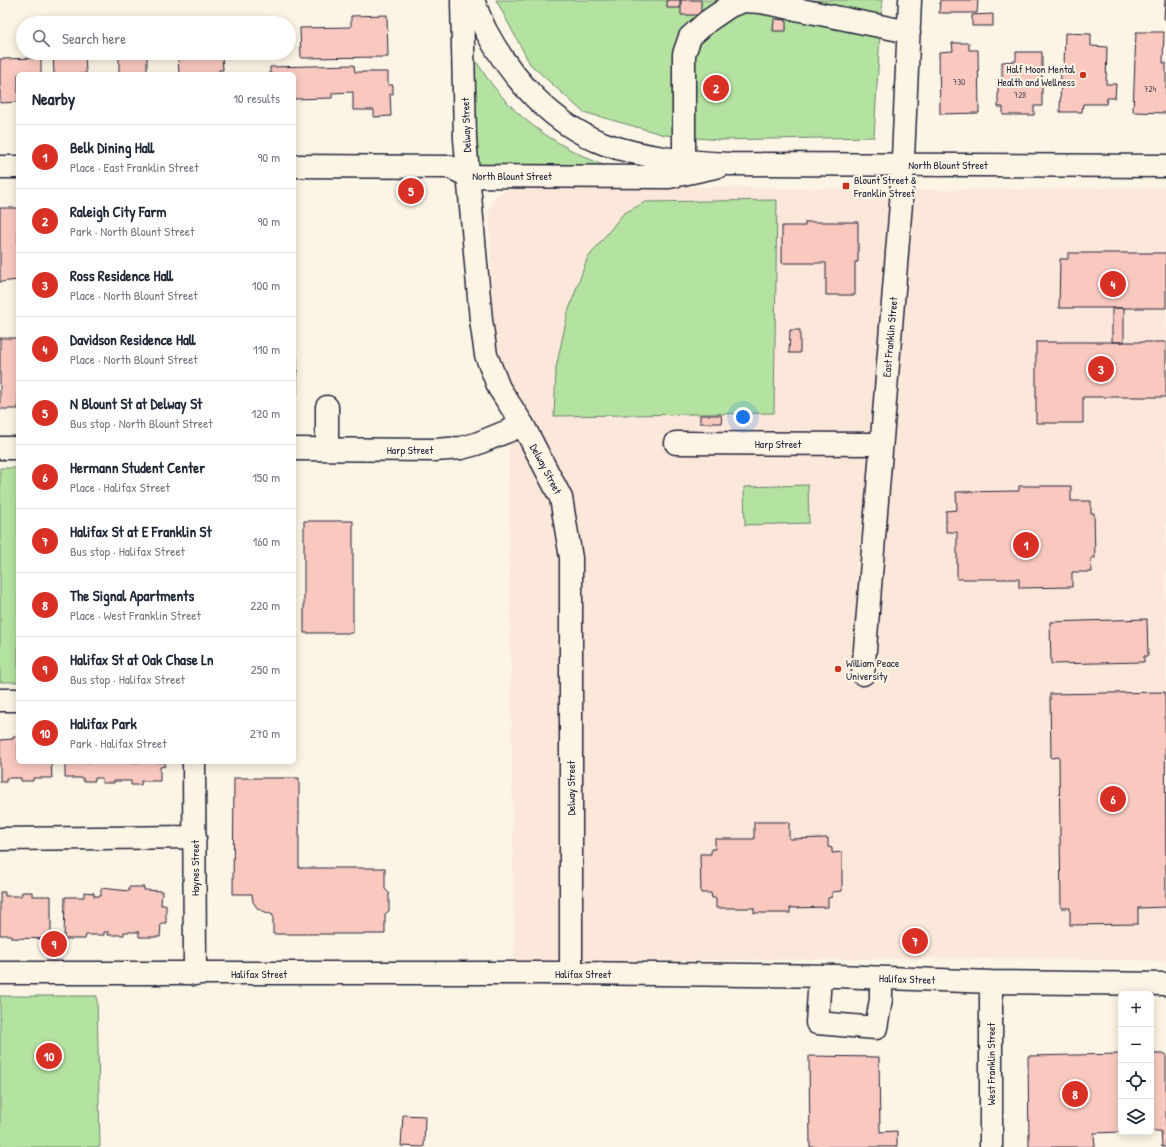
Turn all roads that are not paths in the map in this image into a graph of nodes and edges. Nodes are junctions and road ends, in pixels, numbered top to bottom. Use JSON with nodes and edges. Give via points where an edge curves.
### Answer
{"nodes":[{"id":1,"x":462,"y":0,"type":"edge"},
{"id":2,"x":473,"y":0,"type":"edge"},
{"id":3,"x":910,"y":0,"type":"edge"},
{"id":4,"x":909,"y":32,"type":"junction"},
{"id":5,"x":903,"y":165,"type":"junction"},
{"id":6,"x":296,"y":166,"type":"edge"},
{"id":7,"x":1166,"y":166,"type":"edge"},
{"id":8,"x":0,"y":167,"type":"edge"},
{"id":9,"x":16,"y":167,"type":"edge"},
{"id":10,"x":684,"y":168,"type":"junction"},
{"id":11,"x":468,"y":176,"type":"junction"},
{"id":12,"x":327,"y":407,"type":"dead end"},
{"id":13,"x":523,"y":425,"type":"junction"},
{"id":14,"x":676,"y":443,"type":"dead end"},
{"id":15,"x":881,"y":444,"type":"junction"},
{"id":16,"x":0,"y":448,"type":"edge"},
{"id":17,"x":16,"y":448,"type":"edge"},
{"id":18,"x":296,"y":449,"type":"edge"},
{"id":19,"x":327,"y":449,"type":"junction"},
{"id":20,"x":863,"y":674,"type":"dead end"},
{"id":21,"x":0,"y":700,"type":"edge"},
{"id":22,"x":16,"y":700,"type":"edge"},
{"id":23,"x":194,"y":764,"type":"edge"},
{"id":24,"x":195,"y":837,"type":"junction"},
{"id":25,"x":0,"y":839,"type":"edge"},
{"id":26,"x":0,"y":973,"type":"edge"},
{"id":27,"x":571,"y":973,"type":"junction"},
{"id":28,"x":195,"y":974,"type":"junction"},
{"id":29,"x":820,"y":976,"type":"junction"},
{"id":30,"x":881,"y":978,"type":"junction"},
{"id":31,"x":991,"y":982,"type":"junction"},
{"id":32,"x":1166,"y":984,"type":"edge"},
{"id":33,"x":991,"y":1147,"type":"edge"}],
"edges":[{"from":1,"to":11,"type":"street","name":"Delway Street"},
{"from":2,"to":10,"type":"street","name":"North Blount Street","via":[[486,30],[510,69],[536,99],[570,126],[604,144]]},
{"from":3,"to":4,"type":"street","name":"East Franklin Street"},
{"from":4,"to":5,"type":"street","name":"East Franklin Street"},
{"from":4,"to":10,"type":"street","via":[[761,2],[744,1],[730,6],[690,37],[684,54]]},
{"from":5,"to":7,"type":"street","name":"North Blount Street"},
{"from":5,"to":10,"type":"street","name":"North Blount Street","via":[[730,164]]},
{"from":5,"to":15,"type":"street","name":"East Franklin Street"},
{"from":6,"to":11,"type":"street","name":"North Blount Street","via":[[450,167]]},
{"from":8,"to":9,"type":"street"},
{"from":10,"to":11,"type":"street","name":"North Blount Street","via":[[669,177]]},
{"from":11,"to":13,"type":"street","name":"Delway Street","via":[[486,355],[499,388]]},
{"from":12,"to":19,"type":"street"},
{"from":13,"to":19,"type":"street","name":"Harp Street","via":[[461,448]]},
{"from":13,"to":27,"type":"street","name":"Delway Street","via":[[561,498],[571,558]]},
{"from":14,"to":15,"type":"street","name":"Harp Street"},
{"from":15,"to":20,"type":"street","name":"East Franklin Street"},
{"from":16,"to":17,"type":"street"},
{"from":18,"to":19,"type":"street","name":"Harp Street"},
{"from":21,"to":22,"type":"street"},
{"from":23,"to":24,"type":"street","name":"Haynes Street"},
{"from":24,"to":25,"type":"street"},
{"from":24,"to":28,"type":"street","name":"Haynes Street"},
{"from":26,"to":28,"type":"street","name":"Halifax Street"},
{"from":27,"to":28,"type":"street","name":"Halifax Street"},
{"from":27,"to":29,"type":"street","name":"Halifax Street"},
{"from":29,"to":30,"type":"street","name":"Halifax Street"},
{"from":29,"to":30,"type":"street","via":[[817,1023],[876,1028],[881,999]]},
{"from":30,"to":31,"type":"street","name":"Halifax Street"},
{"from":31,"to":32,"type":"street","name":"Halifax Street"},
{"from":31,"to":33,"type":"street","name":"West Franklin Street"}]}
